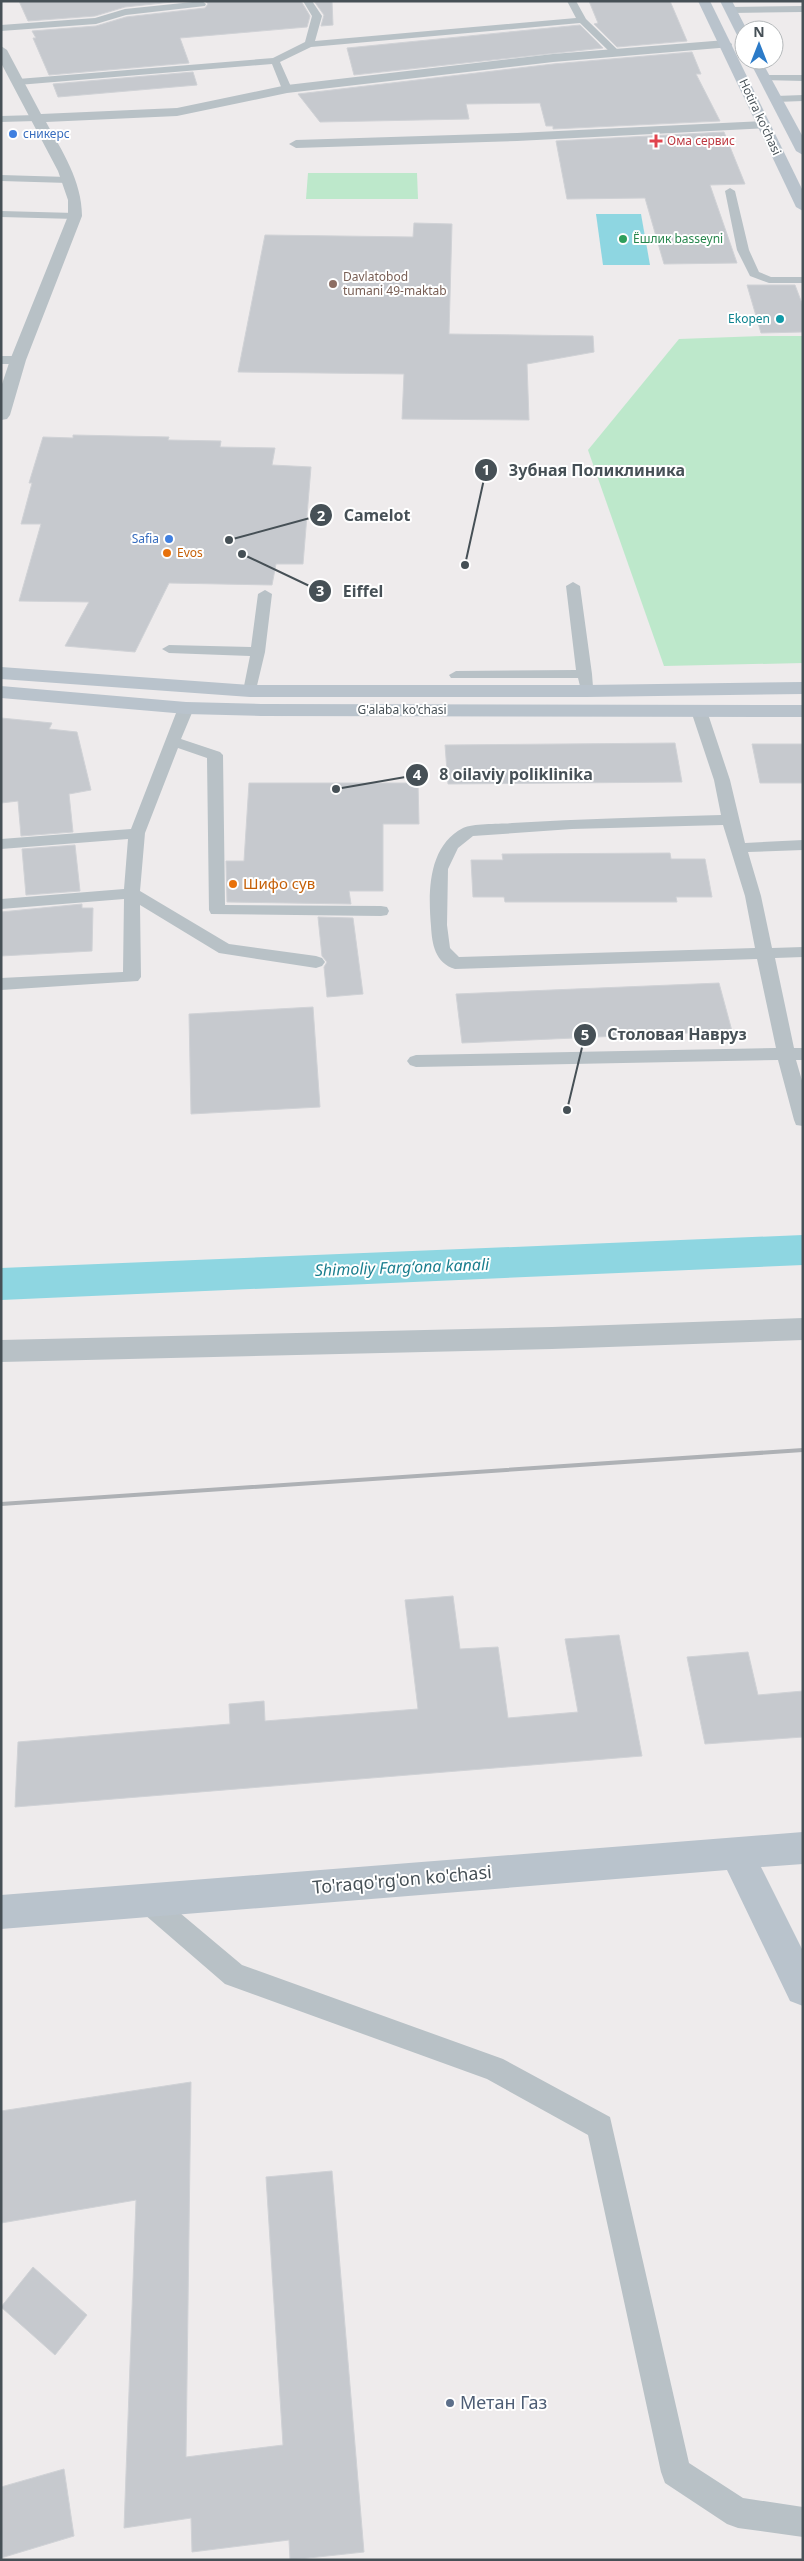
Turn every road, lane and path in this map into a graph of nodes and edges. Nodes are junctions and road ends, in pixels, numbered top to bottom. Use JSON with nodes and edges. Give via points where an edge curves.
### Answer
{"nodes":[{"id":1,"x":307,"y":1,"type":"edge"},
{"id":2,"x":571,"y":1,"type":"edge"},
{"id":3,"x":704,"y":1,"type":"edge"},
{"id":4,"x":202,"y":4,"type":"dead end"},
{"id":5,"x":803,"y":4,"type":"edge"},
{"id":6,"x":728,"y":6,"type":"edge"},
{"id":7,"x":777,"y":9,"type":"junction"},
{"id":8,"x":803,"y":9,"type":"edge"},
{"id":9,"x":582,"y":20,"type":"junction"},
{"id":10,"x":735,"y":20,"type":"edge"},
{"id":11,"x":1,"y":28,"type":"edge"},
{"id":12,"x":309,"y":44,"type":"junction"},
{"id":13,"x":726,"y":44,"type":"junction"},
{"id":14,"x":1,"y":50,"type":"edge"},
{"id":15,"x":617,"y":54,"type":"junction"},
{"id":16,"x":275,"y":61,"type":"junction"},
{"id":17,"x":761,"y":70,"type":"edge"},
{"id":18,"x":10,"y":76,"type":"edge"},
{"id":19,"x":765,"y":78,"type":"junction"},
{"id":20,"x":803,"y":78,"type":"edge"},
{"id":21,"x":287,"y":89,"type":"junction"},
{"id":22,"x":803,"y":98,"type":"edge"},
{"id":23,"x":778,"y":104,"type":"junction"},
{"id":24,"x":756,"y":109,"type":"junction"},
{"id":25,"x":36,"y":118,"type":"junction"},
{"id":26,"x":1,"y":119,"type":"edge"},
{"id":27,"x":764,"y":125,"type":"junction"},
{"id":28,"x":296,"y":144,"type":"dead end"},
{"id":29,"x":803,"y":151,"type":"edge"},
{"id":30,"x":1,"y":178,"type":"edge"},
{"id":31,"x":68,"y":180,"type":"junction"},
{"id":32,"x":730,"y":192,"type":"dead end"},
{"id":33,"x":803,"y":207,"type":"edge"},
{"id":34,"x":1,"y":214,"type":"edge"},
{"id":35,"x":75,"y":216,"type":"junction"},
{"id":36,"x":803,"y":280,"type":"edge"},
{"id":37,"x":1,"y":360,"type":"edge"},
{"id":38,"x":18,"y":360,"type":"junction"},
{"id":39,"x":1,"y":416,"type":"edge"},
{"id":40,"x":573,"y":586,"type":"dead end"},
{"id":41,"x":265,"y":594,"type":"dead end"},
{"id":42,"x":169,"y":650,"type":"dead end"},
{"id":43,"x":258,"y":652,"type":"junction"},
{"id":44,"x":1,"y":673,"type":"edge"},
{"id":45,"x":456,"y":675,"type":"dead end"},
{"id":46,"x":586,"y":683,"type":"junction"},
{"id":47,"x":803,"y":688,"type":"edge"},
{"id":48,"x":250,"y":691,"type":"junction"},
{"id":49,"x":1,"y":692,"type":"edge"},
{"id":50,"x":186,"y":708,"type":"junction"},
{"id":51,"x":699,"y":711,"type":"junction"},
{"id":52,"x":803,"y":711,"type":"edge"},
{"id":53,"x":172,"y":741,"type":"junction"},
{"id":54,"x":730,"y":820,"type":"junction"},
{"id":55,"x":137,"y":833,"type":"junction"},
{"id":56,"x":1,"y":844,"type":"edge"},
{"id":57,"x":803,"y":845,"type":"edge"},
{"id":58,"x":740,"y":848,"type":"junction"},
{"id":59,"x":132,"y":893,"type":"junction"},
{"id":60,"x":1,"y":904,"type":"edge"},
{"id":61,"x":381,"y":911,"type":"dead end"},
{"id":62,"x":803,"y":952,"type":"edge"},
{"id":63,"x":763,"y":953,"type":"junction"},
{"id":64,"x":316,"y":962,"type":"dead end"},
{"id":65,"x":1,"y":984,"type":"edge"},
{"id":66,"x":794,"y":1055,"type":"edge"},
{"id":67,"x":416,"y":1061,"type":"dead end"},
{"id":68,"x":803,"y":1120,"type":"edge"},
{"id":69,"x":803,"y":1329,"type":"edge"},
{"id":70,"x":1,"y":1351,"type":"edge"},
{"id":71,"x":803,"y":1848,"type":"edge"},
{"id":72,"x":737,"y":1854,"type":"junction"},
{"id":73,"x":146,"y":1900,"type":"junction"},
{"id":74,"x":1,"y":1912,"type":"edge"},
{"id":75,"x":803,"y":1989,"type":"edge"},
{"id":76,"x":803,"y":2522,"type":"edge"}],
"edges":[{"from":1,"to":12,"type":"lane","via":[[317,16]]},
{"from":2,"to":9,"type":"lane"},
{"from":3,"to":13,"type":"main road","name":"Hotira ko'chasi"},
{"from":4,"to":11,"type":"lane","via":[[125,12],[96,21]]},
{"from":5,"to":7,"type":"lane","via":[[781,5]]},
{"from":6,"to":7,"type":"lane"},
{"from":6,"to":10,"type":"main road"},
{"from":7,"to":8,"type":"lane"},
{"from":9,"to":12,"type":"lane"},
{"from":9,"to":15,"type":"lane"},
{"from":12,"to":16,"type":"lane"},
{"from":13,"to":15,"type":"street"},
{"from":13,"to":24,"type":"main road","name":"Hotira ko'chasi"},
{"from":14,"to":18,"type":"street"},
{"from":15,"to":21,"type":"street","via":[[553,58]]},
{"from":16,"to":18,"type":"lane"},
{"from":16,"to":21,"type":"lane"},
{"from":17,"to":19,"type":"main road","name":"Hotira ko'chasi"},
{"from":18,"to":25,"type":"street"},
{"from":19,"to":20,"type":"lane"},
{"from":19,"to":23,"type":"main road","name":"Hotira ko'chasi"},
{"from":21,"to":25,"type":"street","via":[[177,112]]},
{"from":22,"to":23,"type":"lane"},
{"from":23,"to":24,"type":"main road"},
{"from":23,"to":29,"type":"main road","name":"Hotira ko'chasi"},
{"from":24,"to":27,"type":"main road","name":"Hotira ko'chasi"},
{"from":25,"to":26,"type":"lane"},
{"from":25,"to":31,"type":"street"},
{"from":27,"to":28,"type":"street"},
{"from":27,"to":33,"type":"main road","name":"Hotira ko'chasi"},
{"from":30,"to":31,"type":"lane"},
{"from":31,"to":35,"type":"street","via":[[75,200]]},
{"from":32,"to":36,"type":"lane","via":[[743,250],[754,274],[769,280]]},
{"from":34,"to":35,"type":"lane"},
{"from":35,"to":38,"type":"street"},
{"from":37,"to":38,"type":"lane"},
{"from":38,"to":39,"type":"street"},
{"from":40,"to":46,"type":"lane"},
{"from":41,"to":43,"type":"lane"},
{"from":42,"to":43,"type":"lane"},
{"from":43,"to":48,"type":"lane"},
{"from":44,"to":48,"type":"main road","name":"G'alaba ko'chasi"},
{"from":45,"to":46,"type":"lane"},
{"from":46,"to":47,"type":"main road","name":"G'alaba ko'chasi"},
{"from":46,"to":48,"type":"main road","name":"G'alaba ko'chasi"},
{"from":49,"to":50,"type":"main road","name":"G'alaba ko'chasi"},
{"from":50,"to":51,"type":"main road","name":"G'alaba ko'chasi"},
{"from":50,"to":53,"type":"lane"},
{"from":51,"to":52,"type":"main road","name":"G'alaba ko'chasi"},
{"from":51,"to":54,"type":"lane","via":[[722,780]]},
{"from":53,"to":55,"type":"lane"},
{"from":53,"to":61,"type":"lane","via":[[215,755],[217,910]]},
{"from":54,"to":58,"type":"lane"},
{"from":54,"to":63,"type":"lane","via":[[572,824],[469,831],[451,846],[440,869],[442,950],[455,963]]},
{"from":55,"to":56,"type":"lane"},
{"from":55,"to":59,"type":"lane"},
{"from":57,"to":58,"type":"lane"},
{"from":58,"to":63,"type":"lane"},
{"from":59,"to":60,"type":"lane"},
{"from":59,"to":64,"type":"lane","via":[[225,949]]},
{"from":59,"to":65,"type":"lane","via":[[132,977]]},
{"from":62,"to":63,"type":"lane"},
{"from":63,"to":66,"type":"lane"},
{"from":66,"to":67,"type":"lane"},
{"from":66,"to":68,"type":"lane"},
{"from":69,"to":70,"type":"street"},
{"from":71,"to":72,"type":"main road","name":"To'raqo'rg'on ko'chasi"},
{"from":72,"to":73,"type":"main road","name":"To'raqo'rg'on ko'chasi"},
{"from":72,"to":75,"type":"main road"},
{"from":73,"to":74,"type":"main road","name":"To'raqo'rg'on ko'chasi"},
{"from":73,"to":76,"type":"lane","via":[[234,1975],[494,2068],[600,2127],[676,2472],[738,2513]]}]}
